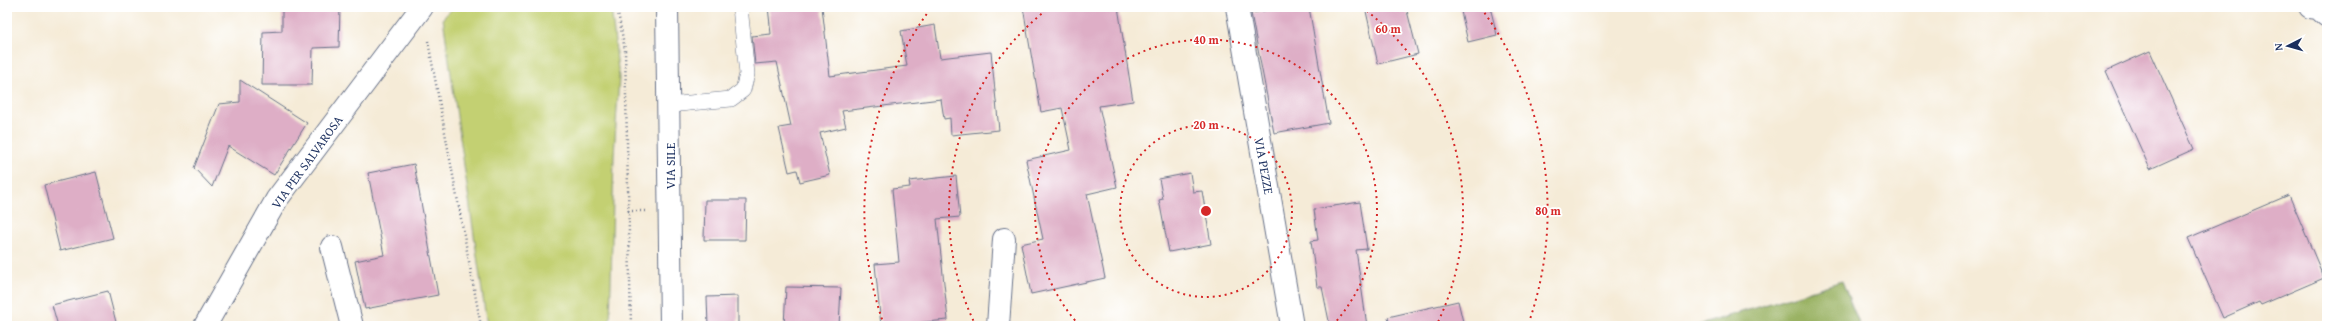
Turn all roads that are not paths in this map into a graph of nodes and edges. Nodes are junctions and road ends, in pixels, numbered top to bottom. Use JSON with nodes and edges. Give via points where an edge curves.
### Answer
{"nodes":[{"id":1,"x":422,"y":7,"type":"edge"},
{"id":2,"x":667,"y":7,"type":"edge"},
{"id":3,"x":740,"y":7,"type":"edge"},
{"id":4,"x":1237,"y":7,"type":"edge"},
{"id":5,"x":2310,"y":7,"type":"edge"},
{"id":6,"x":2327,"y":16,"type":"edge"},
{"id":7,"x":669,"y":105,"type":"junction"},
{"id":8,"x":1004,"y":239,"type":"dead end"},
{"id":9,"x":332,"y":247,"type":"dead end"},
{"id":10,"x":204,"y":326,"type":"edge"},
{"id":11,"x":352,"y":326,"type":"edge"},
{"id":12,"x":671,"y":326,"type":"edge"},
{"id":13,"x":998,"y":326,"type":"edge"},
{"id":14,"x":1292,"y":326,"type":"edge"}],
"edges":[{"from":1,"to":10,"type":"street","name":"VIA PER SALVAROSA","via":[[277,199]]},
{"from":2,"to":7,"type":"street","name":"VIA SILE"},
{"from":3,"to":7,"type":"lane","via":[[747,74],[743,90],[731,99]]},
{"from":4,"to":14,"type":"street","name":"VIA PEZZE"},
{"from":5,"to":6,"type":"street","via":[[2318,8]]},
{"from":7,"to":12,"type":"street","name":"VIA SILE"},
{"from":8,"to":13,"type":"street"},
{"from":9,"to":11,"type":"street"}]}
